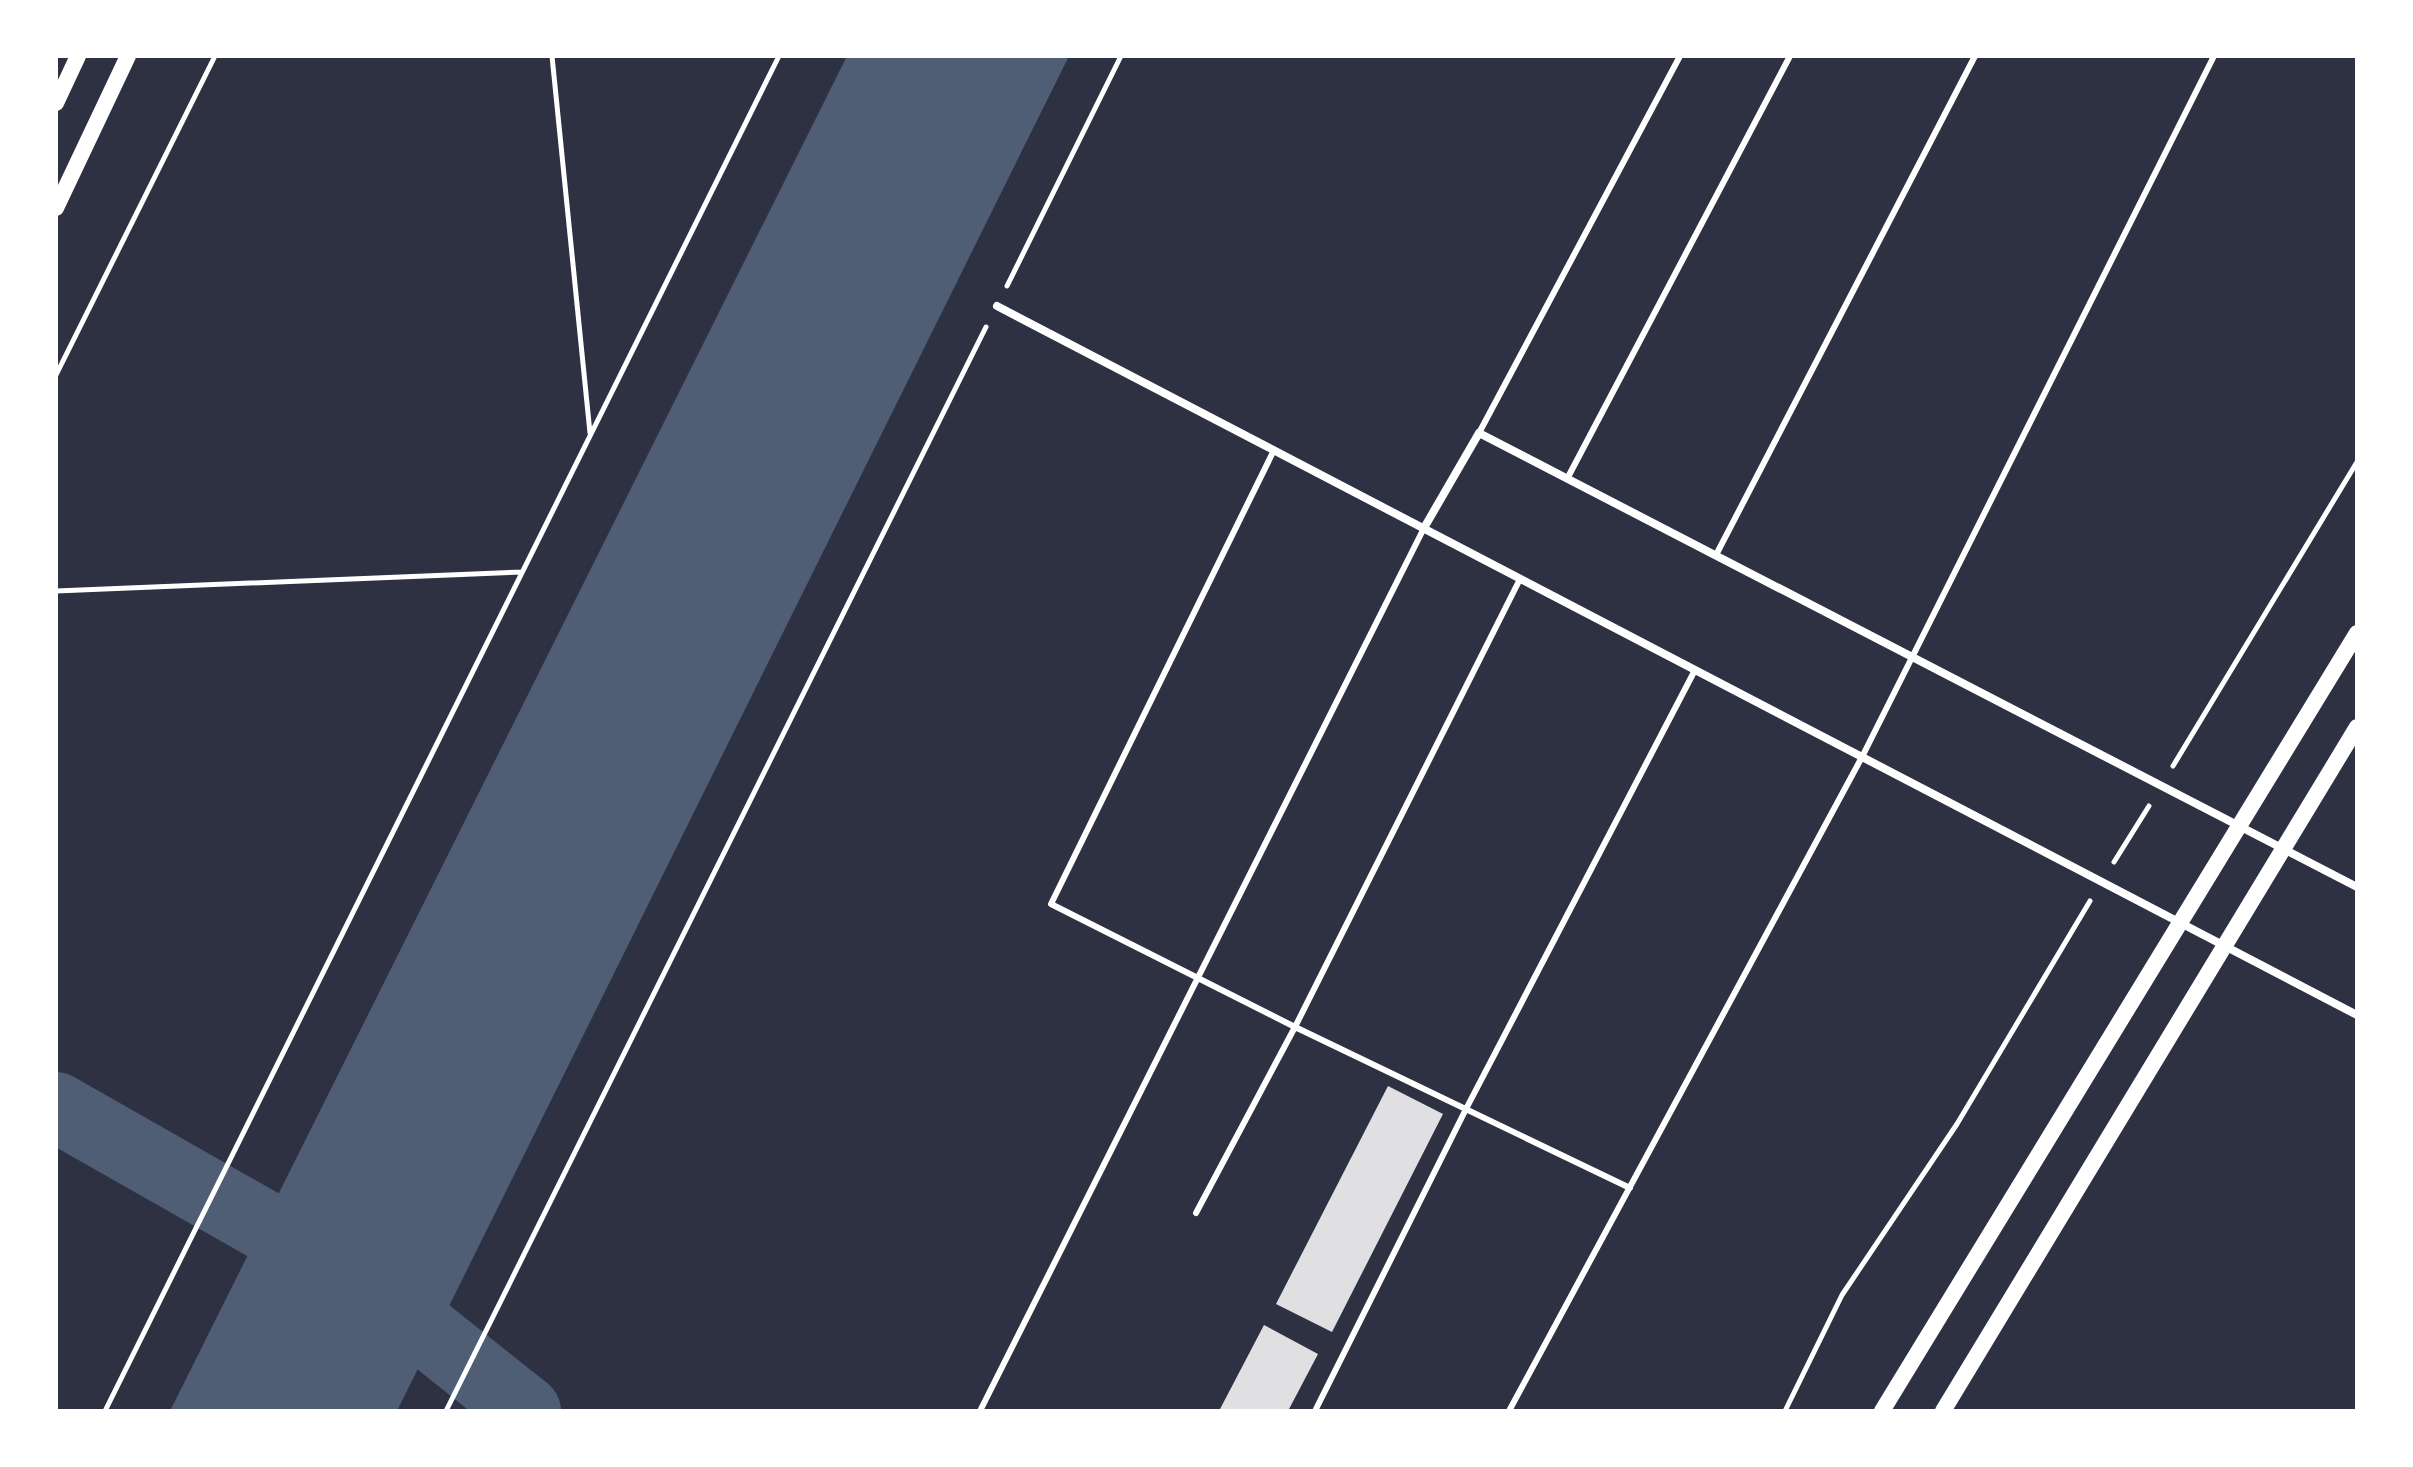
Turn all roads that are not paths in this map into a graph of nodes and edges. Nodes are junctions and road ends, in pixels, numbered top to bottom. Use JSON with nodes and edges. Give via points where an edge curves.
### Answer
{"nodes":[{"id":1,"x":78,"y":56,"type":"edge"},
{"id":2,"x":128,"y":56,"type":"edge"},
{"id":3,"x":1680,"y":56,"type":"edge"},
{"id":4,"x":1790,"y":56,"type":"edge"},
{"id":5,"x":1975,"y":56,"type":"edge"},
{"id":6,"x":2214,"y":56,"type":"edge"},
{"id":7,"x":56,"y":103,"type":"edge"},
{"id":8,"x":56,"y":208,"type":"edge"},
{"id":9,"x":997,"y":306,"type":"road end"},
{"id":10,"x":1479,"y":433,"type":"junction"},
{"id":11,"x":1274,"y":450,"type":"junction"},
{"id":12,"x":1567,"y":479,"type":"junction"},
{"id":13,"x":1424,"y":528,"type":"junction"},
{"id":14,"x":1716,"y":555,"type":"junction"},
{"id":15,"x":1520,"y":579,"type":"junction"},
{"id":16,"x":2357,"y":633,"type":"edge"},
{"id":17,"x":1910,"y":656,"type":"junction"},
{"id":18,"x":1695,"y":670,"type":"junction"},
{"id":19,"x":2357,"y":727,"type":"edge"},
{"id":20,"x":1862,"y":757,"type":"junction"},
{"id":21,"x":2240,"y":827,"type":"junction"},
{"id":22,"x":2283,"y":849,"type":"junction"},
{"id":23,"x":2357,"y":887,"type":"edge"},
{"id":24,"x":2179,"y":923,"type":"junction"},
{"id":25,"x":2224,"y":947,"type":"junction"},
{"id":26,"x":1198,"y":979,"type":"junction"},
{"id":27,"x":2357,"y":1015,"type":"edge"},
{"id":28,"x":1295,"y":1027,"type":"junction"},
{"id":29,"x":1466,"y":1109,"type":"junction"},
{"id":30,"x":1630,"y":1188,"type":"junction"},
{"id":31,"x":1196,"y":1213,"type":"dead end"},
{"id":32,"x":980,"y":1411,"type":"edge"},
{"id":33,"x":1315,"y":1411,"type":"edge"},
{"id":34,"x":1509,"y":1411,"type":"edge"},
{"id":35,"x":1882,"y":1411,"type":"edge"},
{"id":36,"x":1943,"y":1411,"type":"edge"}],
"edges":[{"from":1,"to":7,"type":"main road"},
{"from":2,"to":8,"type":"main road"},
{"from":3,"to":10,"type":"lane"},
{"from":4,"to":12,"type":"lane"},
{"from":5,"to":14,"type":"lane"},
{"from":6,"to":17,"type":"lane"},
{"from":9,"to":11,"type":"street"},
{"from":10,"to":12,"type":"street"},
{"from":10,"to":13,"type":"street"},
{"from":11,"to":13,"type":"street"},
{"from":11,"to":26,"type":"lane","via":[[1051,904]]},
{"from":12,"to":14,"type":"street"},
{"from":13,"to":15,"type":"street"},
{"from":13,"to":26,"type":"lane"},
{"from":14,"to":17,"type":"street"},
{"from":15,"to":18,"type":"street"},
{"from":15,"to":28,"type":"lane"},
{"from":16,"to":21,"type":"main road"},
{"from":17,"to":20,"type":"lane"},
{"from":17,"to":21,"type":"street"},
{"from":18,"to":20,"type":"street"},
{"from":18,"to":29,"type":"lane"},
{"from":19,"to":22,"type":"main road"},
{"from":20,"to":24,"type":"street"},
{"from":20,"to":30,"type":"lane"},
{"from":21,"to":22,"type":"street"},
{"from":21,"to":24,"type":"main road"},
{"from":22,"to":23,"type":"street"},
{"from":22,"to":25,"type":"main road"},
{"from":24,"to":25,"type":"street"},
{"from":24,"to":35,"type":"main road"},
{"from":25,"to":27,"type":"street"},
{"from":25,"to":36,"type":"main road"},
{"from":26,"to":28,"type":"lane"},
{"from":26,"to":32,"type":"lane"},
{"from":28,"to":29,"type":"lane"},
{"from":28,"to":31,"type":"lane"},
{"from":29,"to":30,"type":"lane"},
{"from":29,"to":33,"type":"lane"},
{"from":30,"to":34,"type":"lane"}]}
